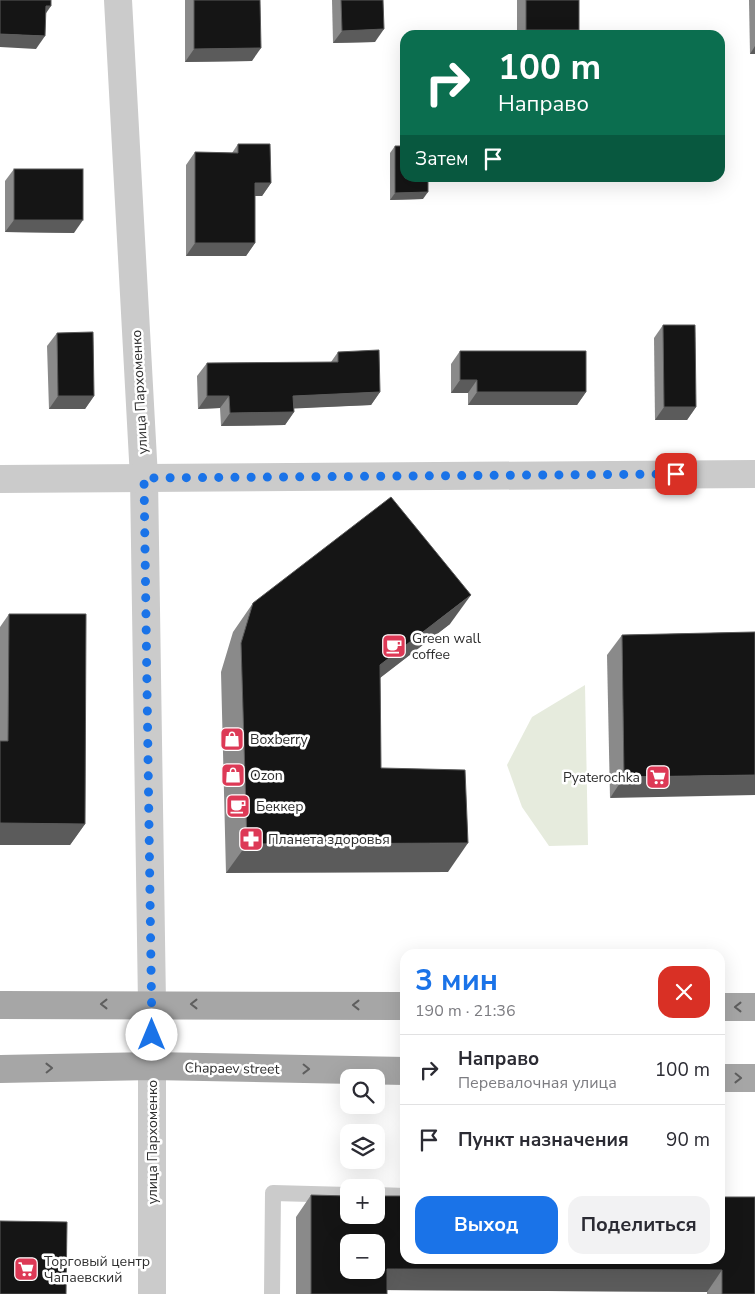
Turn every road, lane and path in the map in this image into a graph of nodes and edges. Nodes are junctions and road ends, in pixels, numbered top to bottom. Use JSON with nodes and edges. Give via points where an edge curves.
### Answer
{"nodes":[{"id":1,"x":118,"y":0,"type":"edge"},
{"id":2,"x":755,"y":474,"type":"edge"},
{"id":3,"x":144,"y":478,"type":"junction"},
{"id":4,"x":0,"y":479,"type":"edge"},
{"id":5,"x":152,"y":1004,"type":"junction"},
{"id":6,"x":0,"y":1005,"type":"edge"},
{"id":7,"x":400,"y":1006,"type":"edge"},
{"id":8,"x":725,"y":1007,"type":"edge"},
{"id":9,"x":755,"y":1007,"type":"edge"},
{"id":10,"x":152,"y":1066,"type":"junction"},
{"id":11,"x":0,"y":1069,"type":"edge"},
{"id":12,"x":400,"y":1071,"type":"edge"},
{"id":13,"x":725,"y":1078,"type":"edge"},
{"id":14,"x":755,"y":1078,"type":"edge"},
{"id":15,"x":340,"y":1195,"type":"edge"},
{"id":16,"x":385,"y":1195,"type":"edge"},
{"id":17,"x":400,"y":1196,"type":"edge"},
{"id":18,"x":152,"y":1294,"type":"edge"},
{"id":19,"x":272,"y":1294,"type":"edge"}],
"edges":[{"from":1,"to":3,"type":"street","name":"улица Пархоменко"},
{"from":2,"to":3,"type":"street"},
{"from":3,"to":4,"type":"street"},
{"from":3,"to":5,"type":"street","name":"улица Пархоменко"},
{"from":5,"to":6,"type":"main road","one_way":true},
{"from":7,"to":5,"type":"main road","one_way":true},
{"from":5,"to":10,"type":"street","name":"улица Пархоменко"},
{"from":9,"to":8,"type":"main road","one_way":true},
{"from":11,"to":10,"type":"main road","name":"Chapaev street","one_way":true},
{"from":10,"to":12,"type":"main road","name":"Chapaev street","one_way":true},
{"from":10,"to":18,"type":"street","name":"улица Пархоменко"},
{"from":13,"to":14,"type":"main road","one_way":true},
{"from":15,"to":19,"type":"lane","via":[[273,1193]]},
{"from":16,"to":17,"type":"lane"}]}
